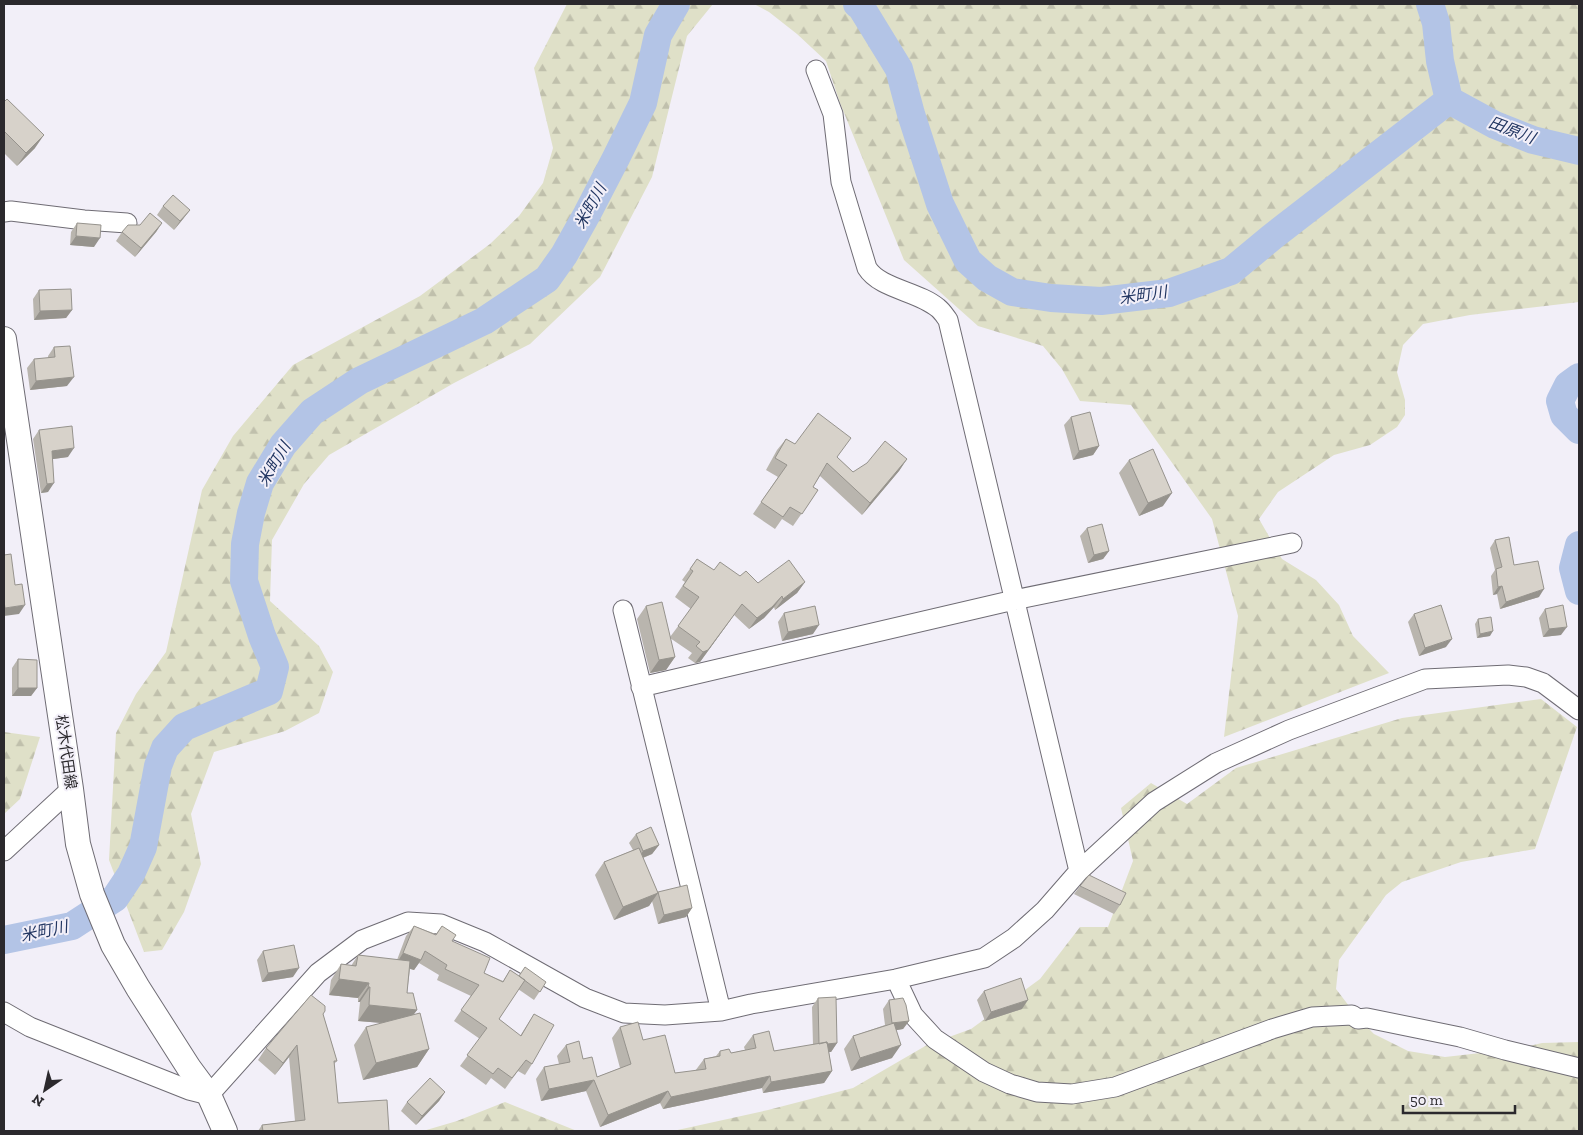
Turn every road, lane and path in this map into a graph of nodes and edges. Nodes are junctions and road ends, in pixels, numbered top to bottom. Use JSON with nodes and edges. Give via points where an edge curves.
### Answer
{"nodes":[{"id":1,"x":816,"y":70,"type":"dead end"},
{"id":2,"x":4,"y":212,"type":"edge"},
{"id":3,"x":127,"y":223,"type":"edge"},
{"id":4,"x":4,"y":339,"type":"edge"},
{"id":5,"x":1292,"y":543,"type":"dead end"},
{"id":6,"x":1014,"y":600,"type":"junction"},
{"id":7,"x":623,"y":610,"type":"dead end"},
{"id":8,"x":641,"y":687,"type":"junction"},
{"id":9,"x":1579,"y":710,"type":"edge"},
{"id":10,"x":71,"y":789,"type":"junction"},
{"id":11,"x":4,"y":851,"type":"edge"},
{"id":12,"x":1079,"y":871,"type":"junction"},
{"id":13,"x":896,"y":979,"type":"junction"},
{"id":14,"x":721,"y":1011,"type":"junction"},
{"id":15,"x":4,"y":1012,"type":"edge"},
{"id":16,"x":1579,"y":1068,"type":"edge"},
{"id":17,"x":209,"y":1095,"type":"junction"},
{"id":18,"x":225,"y":1131,"type":"edge"}],
"edges":[{"from":1,"to":6,"type":"street","via":[[833,114],[842,182],[867,268],[880,280],[931,303],[948,320]]},
{"from":2,"to":3,"type":"street"},
{"from":4,"to":10,"type":"main road","name":"松木代田線"},
{"from":5,"to":6,"type":"street"},
{"from":6,"to":8,"type":"street"},
{"from":6,"to":12,"type":"street"},
{"from":7,"to":8,"type":"street"},
{"from":8,"to":14,"type":"street"},
{"from":9,"to":12,"type":"street","via":[[1543,683],[1526,677],[1508,674],[1425,679],[1289,730],[1216,763],[1154,802]]},
{"from":10,"to":11,"type":"street"},
{"from":10,"to":17,"type":"main road","name":"松木代田線","via":[[78,844],[92,894],[113,945]]},
{"from":12,"to":13,"type":"street","via":[[1045,910],[1014,938],[984,958]]},
{"from":13,"to":14,"type":"street"},
{"from":13,"to":16,"type":"street","via":[[913,1015],[935,1039],[984,1072],[1036,1092],[1072,1094],[1115,1086],[1312,1017],[1352,1015],[1358,1019],[1367,1018],[1460,1037]]},
{"from":14,"to":17,"type":"street","via":[[665,1015],[624,1013],[585,998],[485,942],[441,924],[408,922],[362,940],[318,973]]},
{"from":15,"to":17,"type":"street","via":[[30,1026],[189,1090]]},
{"from":17,"to":18,"type":"main road","name":"松木代田線"}]}
